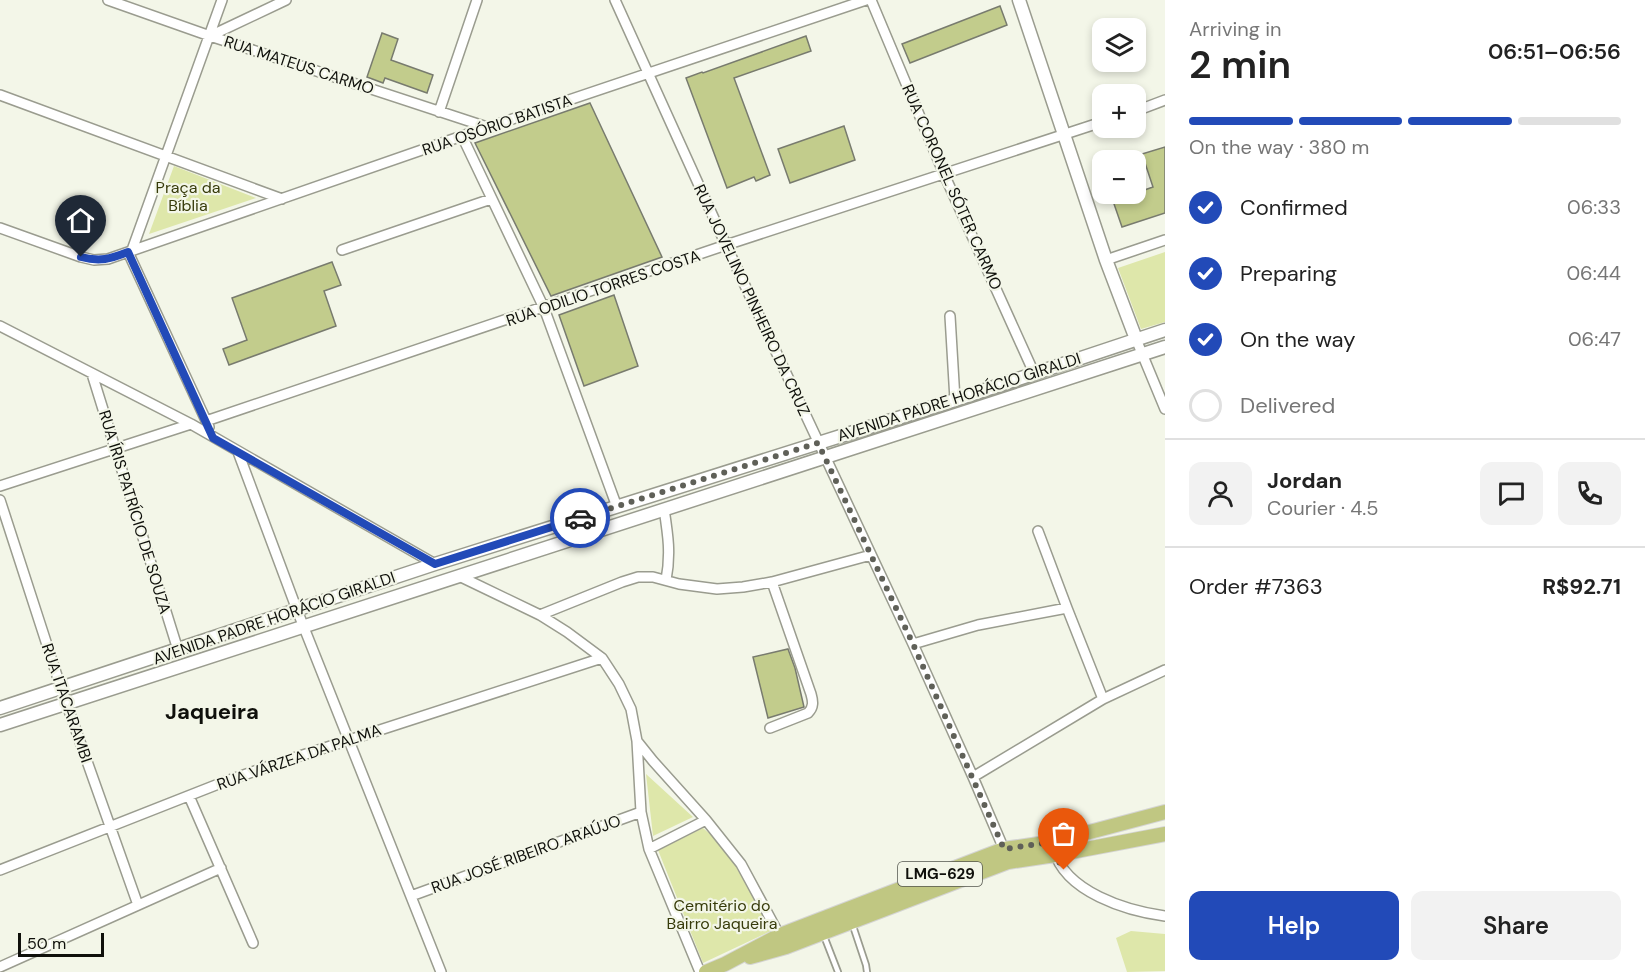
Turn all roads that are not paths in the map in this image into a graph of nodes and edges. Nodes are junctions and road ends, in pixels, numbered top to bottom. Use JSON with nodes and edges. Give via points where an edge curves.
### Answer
{"nodes":[{"id":1,"x":108,"y":0,"type":"edge"},
{"id":2,"x":222,"y":0,"type":"edge"},
{"id":3,"x":286,"y":0,"type":"edge"},
{"id":4,"x":477,"y":0,"type":"edge"},
{"id":5,"x":615,"y":0,"type":"edge"},
{"id":6,"x":866,"y":0,"type":"edge"},
{"id":7,"x":872,"y":0,"type":"edge"},
{"id":8,"x":1019,"y":0,"type":"edge"},
{"id":9,"x":210,"y":36,"type":"junction"},
{"id":10,"x":649,"y":73,"type":"junction"},
{"id":11,"x":0,"y":95,"type":"edge"},
{"id":12,"x":1165,"y":100,"type":"edge"},
{"id":13,"x":1146,"y":107,"type":"edge"},
{"id":14,"x":439,"y":112,"type":"junction"},
{"id":15,"x":1092,"y":125,"type":"edge"},
{"id":16,"x":490,"y":128,"type":"junction"},
{"id":17,"x":1064,"y":135,"type":"junction"},
{"id":18,"x":462,"y":136,"type":"junction"},
{"id":19,"x":166,"y":155,"type":"junction"},
{"id":20,"x":944,"y":174,"type":"junction"},
{"id":21,"x":282,"y":198,"type":"junction"},
{"id":22,"x":491,"y":199,"type":"junction"},
{"id":23,"x":0,"y":228,"type":"edge"},
{"id":24,"x":1165,"y":240,"type":"edge"},
{"id":25,"x":726,"y":245,"type":"junction"},
{"id":26,"x":342,"y":250,"type":"dead end"},
{"id":27,"x":130,"y":251,"type":"junction"},
{"id":28,"x":1106,"y":260,"type":"junction"},
{"id":29,"x":544,"y":308,"type":"junction"},
{"id":30,"x":950,"y":316,"type":"dead end"},
{"id":31,"x":0,"y":326,"type":"edge"},
{"id":32,"x":1165,"y":330,"type":"edge"},
{"id":33,"x":1136,"y":339,"type":"junction"},
{"id":34,"x":1165,"y":347,"type":"edge"},
{"id":35,"x":1142,"y":354,"type":"junction"},
{"id":36,"x":1034,"y":373,"type":"junction"},
{"id":37,"x":92,"y":374,"type":"junction"},
{"id":38,"x":955,"y":400,"type":"junction"},
{"id":39,"x":1165,"y":409,"type":"edge"},
{"id":40,"x":206,"y":421,"type":"junction"},
{"id":41,"x":191,"y":424,"type":"junction"},
{"id":42,"x":213,"y":438,"type":"junction"},
{"id":43,"x":818,"y":443,"type":"junction"},
{"id":44,"x":115,"y":450,"type":"junction"},
{"id":45,"x":238,"y":452,"type":"junction"},
{"id":46,"x":825,"y":458,"type":"junction"},
{"id":47,"x":0,"y":486,"type":"edge"},
{"id":48,"x":0,"y":500,"type":"edge"},
{"id":49,"x":617,"y":507,"type":"junction"},
{"id":50,"x":664,"y":509,"type":"junction"},
{"id":51,"x":1038,"y":531,"type":"dead end"},
{"id":52,"x":870,"y":555,"type":"junction"},
{"id":53,"x":435,"y":564,"type":"junction"},
{"id":54,"x":459,"y":576,"type":"junction"},
{"id":55,"x":666,"y":580,"type":"junction"},
{"id":56,"x":772,"y":582,"type":"junction"},
{"id":57,"x":1067,"y":608,"type":"junction"},
{"id":58,"x":297,"y":610,"type":"junction"},
{"id":59,"x":540,"y":615,"type":"junction"},
{"id":60,"x":304,"y":627,"type":"junction"},
{"id":61,"x":913,"y":644,"type":"junction"},
{"id":62,"x":178,"y":650,"type":"junction"},
{"id":63,"x":602,"y":658,"type":"junction"},
{"id":64,"x":1165,"y":670,"type":"edge"},
{"id":65,"x":61,"y":688,"type":"junction"},
{"id":66,"x":1103,"y":699,"type":"junction"},
{"id":67,"x":67,"y":704,"type":"junction"},
{"id":68,"x":0,"y":708,"type":"edge"},
{"id":69,"x":0,"y":725,"type":"edge"},
{"id":70,"x":770,"y":728,"type":"dead end"},
{"id":71,"x":349,"y":740,"type":"junction"},
{"id":72,"x":638,"y":741,"type":"junction"},
{"id":73,"x":973,"y":777,"type":"junction"},
{"id":74,"x":189,"y":796,"type":"junction"},
{"id":75,"x":641,"y":812,"type":"junction"},
{"id":76,"x":1165,"y":814,"type":"edge"},
{"id":77,"x":706,"y":819,"type":"junction"},
{"id":78,"x":110,"y":826,"type":"junction"},
{"id":79,"x":1165,"y":834,"type":"edge"},
{"id":80,"x":649,"y":849,"type":"junction"},
{"id":81,"x":1053,"y":849,"type":"junction"},
{"id":82,"x":1006,"y":856,"type":"junction"},
{"id":83,"x":221,"y":868,"type":"junction"},
{"id":84,"x":0,"y":870,"type":"edge"},
{"id":85,"x":411,"y":896,"type":"junction"},
{"id":86,"x":138,"y":904,"type":"junction"},
{"id":87,"x":1165,"y":916,"type":"edge"},
{"id":88,"x":852,"y":922,"type":"junction"},
{"id":89,"x":823,"y":934,"type":"junction"},
{"id":90,"x":783,"y":941,"type":"junction"},
{"id":91,"x":253,"y":943,"type":"dead end"},
{"id":92,"x":0,"y":967,"type":"edge"},
{"id":93,"x":712,"y":970,"type":"edge"},
{"id":94,"x":441,"y":972,"type":"edge"},
{"id":95,"x":838,"y":972,"type":"edge"},
{"id":96,"x":867,"y":972,"type":"edge"}],
"edges":[{"from":1,"to":9,"type":"street","name":"RUA MATEUS CARMO"},
{"from":2,"to":9,"type":"street"},
{"from":3,"to":9,"type":"street"},
{"from":4,"to":14,"type":"street"},
{"from":5,"to":10,"type":"street","name":"RUA JOVELINO PINHEIRO DA CRUZ"},
{"from":6,"to":10,"type":"street","name":"RUA OSÓRIO BATISTA"},
{"from":7,"to":20,"type":"street","name":"RUA CORONEL SÓTER CARMO"},
{"from":8,"to":17,"type":"street"},
{"from":9,"to":14,"type":"street","name":"RUA MATEUS CARMO"},
{"from":9,"to":19,"type":"street"},
{"from":10,"to":16,"type":"street","name":"RUA OSÓRIO BATISTA"},
{"from":10,"to":25,"type":"street","name":"RUA JOVELINO PINHEIRO DA CRUZ"},
{"from":11,"to":19,"type":"street"},
{"from":12,"to":13,"type":"street"},
{"from":14,"to":16,"type":"street","name":"RUA MATEUS CARMO"},
{"from":15,"to":17,"type":"street","name":"RUA ODILIO TORRES COSTA"},
{"from":16,"to":18,"type":"street","name":"RUA OSÓRIO BATISTA"},
{"from":17,"to":20,"type":"street","name":"RUA ODILIO TORRES COSTA"},
{"from":17,"to":28,"type":"street"},
{"from":18,"to":21,"type":"street","name":"RUA OSÓRIO BATISTA"},
{"from":18,"to":22,"type":"street"},
{"from":19,"to":21,"type":"street"},
{"from":19,"to":27,"type":"street"},
{"from":20,"to":25,"type":"street","name":"RUA ODILIO TORRES COSTA"},
{"from":20,"to":36,"type":"street","name":"RUA CORONEL SÓTER CARMO"},
{"from":21,"to":27,"type":"street","name":"RUA OSÓRIO BATISTA"},
{"from":22,"to":26,"type":"street"},
{"from":22,"to":29,"type":"street"},
{"from":23,"to":27,"type":"street","name":"RUA OSÓRIO BATISTA","via":[[94,260]]},
{"from":24,"to":28,"type":"street"},
{"from":25,"to":29,"type":"street","name":"RUA ODILIO TORRES COSTA"},
{"from":25,"to":43,"type":"street","name":"RUA JOVELINO PINHEIRO DA CRUZ"},
{"from":27,"to":40,"type":"street"},
{"from":28,"to":33,"type":"street"},
{"from":29,"to":40,"type":"street","name":"RUA ODILIO TORRES COSTA"},
{"from":29,"to":49,"type":"street"},
{"from":30,"to":38,"type":"street"},
{"from":31,"to":37,"type":"street"},
{"from":32,"to":33,"type":"street","name":"AVENIDA PADRE HORÁCIO GIRALDI"},
{"from":33,"to":35,"type":"street"},
{"from":33,"to":36,"type":"street","name":"AVENIDA PADRE HORÁCIO GIRALDI"},
{"from":34,"to":35,"type":"street","name":"AVENIDA PADRE HORÁCIO GIRALDI"},
{"from":35,"to":39,"type":"street"},
{"from":35,"to":46,"type":"street","name":"AVENIDA PADRE HORÁCIO GIRALDI"},
{"from":36,"to":38,"type":"street","name":"AVENIDA PADRE HORÁCIO GIRALDI"},
{"from":37,"to":41,"type":"street"},
{"from":37,"to":44,"type":"street","name":"RUA ÍRIS PATRÍCIO DE SOUZA"},
{"from":38,"to":43,"type":"street","name":"AVENIDA PADRE HORÁCIO GIRALDI"},
{"from":40,"to":42,"type":"street"},
{"from":41,"to":42,"type":"street"},
{"from":41,"to":44,"type":"street"},
{"from":42,"to":45,"type":"street"},
{"from":43,"to":46,"type":"street","name":"RUA JOVELINO PINHEIRO DA CRUZ"},
{"from":43,"to":49,"type":"street","name":"AVENIDA PADRE HORÁCIO GIRALDI"},
{"from":44,"to":47,"type":"street"},
{"from":44,"to":62,"type":"street","name":"RUA ÍRIS PATRÍCIO DE SOUZA"},
{"from":45,"to":53,"type":"street"},
{"from":45,"to":58,"type":"street"},
{"from":46,"to":50,"type":"street","name":"AVENIDA PADRE HORÁCIO GIRALDI"},
{"from":46,"to":52,"type":"street","name":"RUA JOVELINO PINHEIRO DA CRUZ"},
{"from":48,"to":65,"type":"street","name":"RUA ITACARAMBI"},
{"from":49,"to":53,"type":"street","name":"AVENIDA PADRE HORÁCIO GIRALDI"},
{"from":50,"to":54,"type":"street","name":"AVENIDA PADRE HORÁCIO GIRALDI"},
{"from":50,"to":55,"type":"street","via":[[670,549]]},
{"from":51,"to":57,"type":"street"},
{"from":52,"to":56,"type":"street"},
{"from":52,"to":61,"type":"street","name":"RUA JOVELINO PINHEIRO DA CRUZ"},
{"from":53,"to":58,"type":"street","name":"AVENIDA PADRE HORÁCIO GIRALDI"},
{"from":54,"to":59,"type":"street"},
{"from":54,"to":60,"type":"street","name":"AVENIDA PADRE HORÁCIO GIRALDI"},
{"from":55,"to":56,"type":"street","via":[[717,589]]},
{"from":55,"to":59,"type":"street","via":[[638,577]]},
{"from":56,"to":70,"type":"street","via":[[813,703],[808,713]]},
{"from":57,"to":61,"type":"street","via":[[978,625]]},
{"from":57,"to":66,"type":"street"},
{"from":58,"to":60,"type":"street"},
{"from":58,"to":62,"type":"street","name":"AVENIDA PADRE HORÁCIO GIRALDI"},
{"from":59,"to":63,"type":"street"},
{"from":60,"to":67,"type":"street","name":"AVENIDA PADRE HORÁCIO GIRALDI"},
{"from":60,"to":71,"type":"street"},
{"from":61,"to":73,"type":"street","name":"RUA JOVELINO PINHEIRO DA CRUZ"},
{"from":62,"to":65,"type":"street","name":"AVENIDA PADRE HORÁCIO GIRALDI"},
{"from":63,"to":71,"type":"street","name":"RUA VÁRZEA DA PALMA"},
{"from":63,"to":72,"type":"street","via":[[631,709]]},
{"from":64,"to":66,"type":"street"},
{"from":65,"to":67,"type":"street","name":"RUA ITACARAMBI"},
{"from":65,"to":68,"type":"street","name":"AVENIDA PADRE HORÁCIO GIRALDI"},
{"from":66,"to":73,"type":"street"},
{"from":67,"to":69,"type":"street","name":"AVENIDA PADRE HORÁCIO GIRALDI"},
{"from":67,"to":78,"type":"street","name":"RUA ITACARAMBI"},
{"from":71,"to":74,"type":"street","name":"RUA VÁRZEA DA PALMA"},
{"from":71,"to":85,"type":"street"},
{"from":72,"to":75,"type":"street"},
{"from":72,"to":77,"type":"street"},
{"from":73,"to":82,"type":"street","name":"RUA JOVELINO PINHEIRO DA CRUZ"},
{"from":74,"to":78,"type":"street","name":"RUA VÁRZEA DA PALMA"},
{"from":74,"to":83,"type":"street"},
{"from":75,"to":80,"type":"street"},
{"from":75,"to":85,"type":"street","name":"RUA JOSÉ RIBEIRO ARAÚJO"},
{"from":76,"to":81,"type":"main road","number":"LMG-629"},
{"from":77,"to":80,"type":"street"},
{"from":77,"to":90,"type":"street","via":[[741,864]]},
{"from":78,"to":84,"type":"street","name":"RUA VÁRZEA DA PALMA"},
{"from":78,"to":86,"type":"street","name":"RUA ITACARAMBI"},
{"from":79,"to":81,"type":"main road"},
{"from":80,"to":93,"type":"street"},
{"from":81,"to":82,"type":"main road","number":"LMG-629"},
{"from":81,"to":87,"type":"street","via":[[1075,882],[1099,897],[1125,908]]},
{"from":82,"to":88,"type":"main road","number":"LMG-629"},
{"from":82,"to":90,"type":"main road","number":"LMG-629"},
{"from":83,"to":86,"type":"street"},
{"from":83,"to":91,"type":"street"},
{"from":85,"to":94,"type":"street"},
{"from":86,"to":92,"type":"street"},
{"from":88,"to":89,"type":"main road","number":"LMG-629"},
{"from":88,"to":96,"type":"lane"},
{"from":89,"to":90,"type":"main road","number":"LMG-629"},
{"from":89,"to":95,"type":"lane"},
{"from":90,"to":93,"type":"main road","number":"LMG-629"}]}
